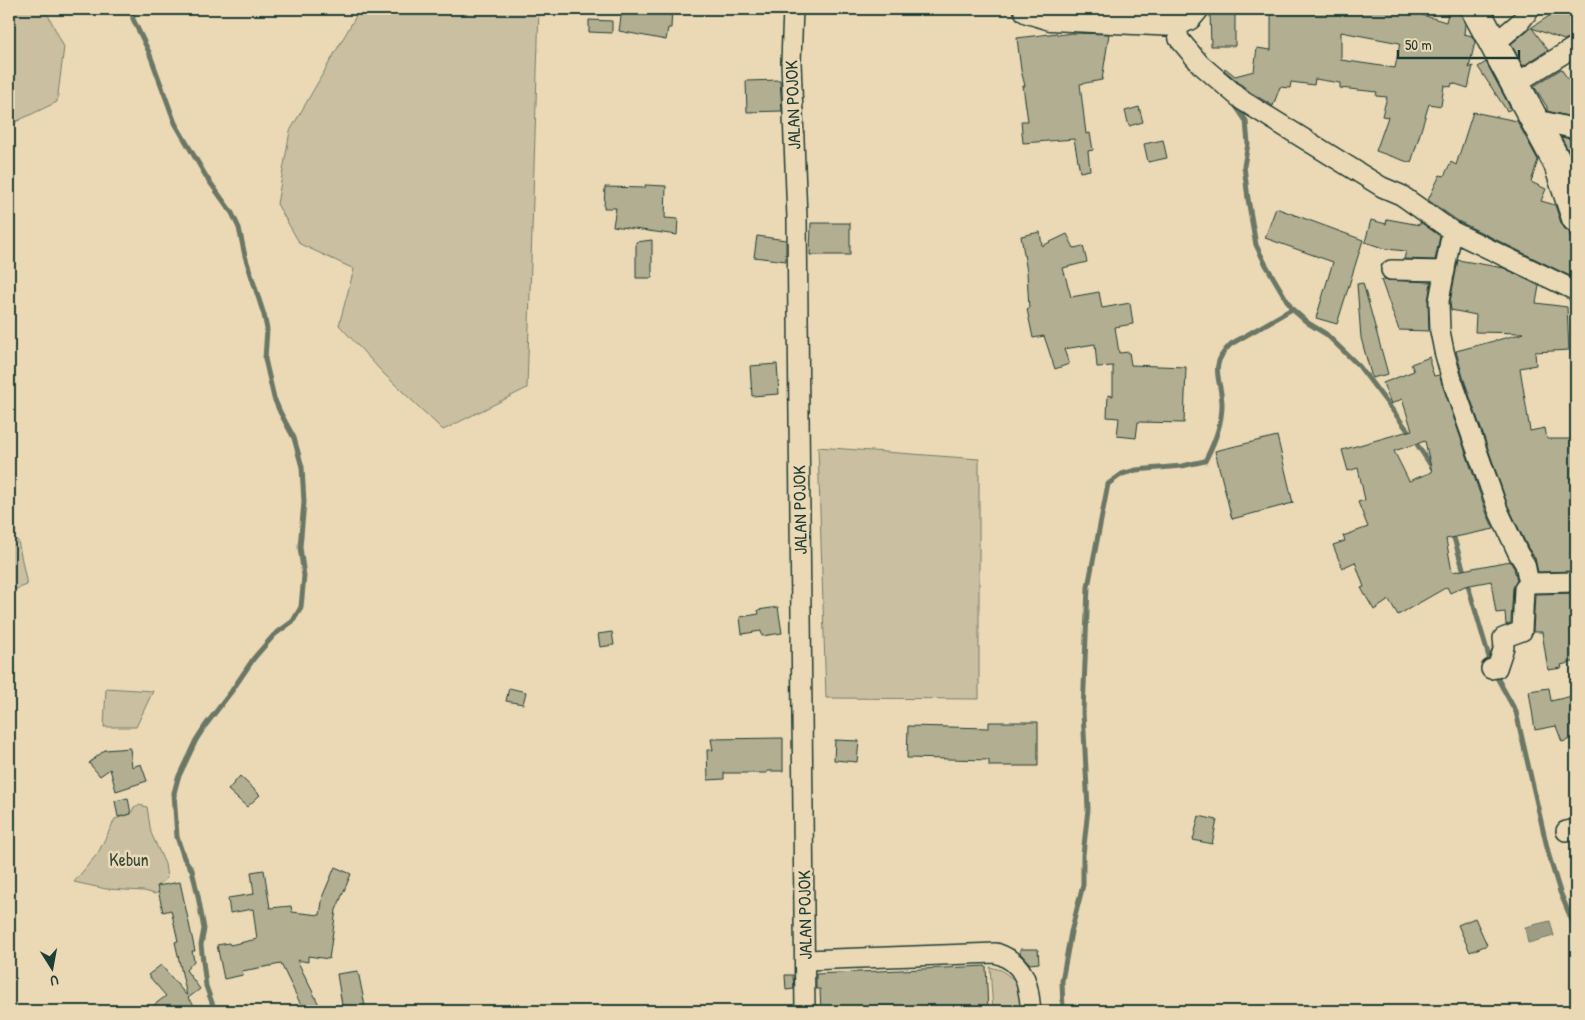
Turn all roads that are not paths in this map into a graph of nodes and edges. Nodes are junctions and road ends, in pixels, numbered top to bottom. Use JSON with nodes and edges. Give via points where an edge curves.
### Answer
{"nodes":[{"id":1,"x":793,"y":9,"type":"edge"},
{"id":2,"x":1028,"y":9,"type":"edge"},
{"id":3,"x":1476,"y":9,"type":"edge"},
{"id":4,"x":1530,"y":9,"type":"edge"},
{"id":5,"x":1185,"y":16,"type":"edge"},
{"id":6,"x":1494,"y":44,"type":"junction"},
{"id":7,"x":1576,"y":46,"type":"edge"},
{"id":8,"x":1515,"y":84,"type":"junction"},
{"id":9,"x":1534,"y":119,"type":"junction"},
{"id":10,"x":1576,"y":129,"type":"edge"},
{"id":11,"x":1576,"y":218,"type":"edge"},
{"id":12,"x":1452,"y":231,"type":"junction"},
{"id":13,"x":1391,"y":270,"type":"dead end"},
{"id":14,"x":1445,"y":271,"type":"junction"},
{"id":15,"x":1576,"y":292,"type":"edge"},
{"id":16,"x":1576,"y":582,"type":"edge"},
{"id":17,"x":1529,"y":583,"type":"junction"},
{"id":18,"x":1491,"y":669,"type":"dead end"},
{"id":19,"x":806,"y":960,"type":"junction"},
{"id":20,"x":805,"y":1011,"type":"edge"},
{"id":21,"x":1031,"y":1011,"type":"edge"}],
"edges":[{"from":1,"to":19,"type":"street","name":"JALAN POJOK","via":[[791,62],[797,218]]},
{"from":2,"to":5,"type":"main road","via":[[1051,16]]},
{"from":3,"to":6,"type":"main road"},
{"from":4,"to":6,"type":"street"},
{"from":5,"to":12,"type":"street","via":[[1179,39],[1200,64],[1243,101],[1401,195]]},
{"from":6,"to":8,"type":"main road"},
{"from":7,"to":8,"type":"street"},
{"from":8,"to":9,"type":"main road"},
{"from":9,"to":10,"type":"street"},
{"from":9,"to":11,"type":"main road","via":[[1558,164]]},
{"from":12,"to":14,"type":"street"},
{"from":12,"to":15,"type":"street"},
{"from":13,"to":14,"type":"street"},
{"from":14,"to":17,"type":"street","via":[[1439,301],[1444,351],[1498,510],[1525,564]]},
{"from":16,"to":17,"type":"street"},
{"from":17,"to":18,"type":"street","via":[[1524,589],[1522,631],[1503,638],[1504,647],[1497,668]]},
{"from":19,"to":20,"type":"street","name":"JALAN POJOK"},
{"from":19,"to":21,"type":"street","via":[[996,953],[1008,957],[1022,973],[1028,986]]}]}
